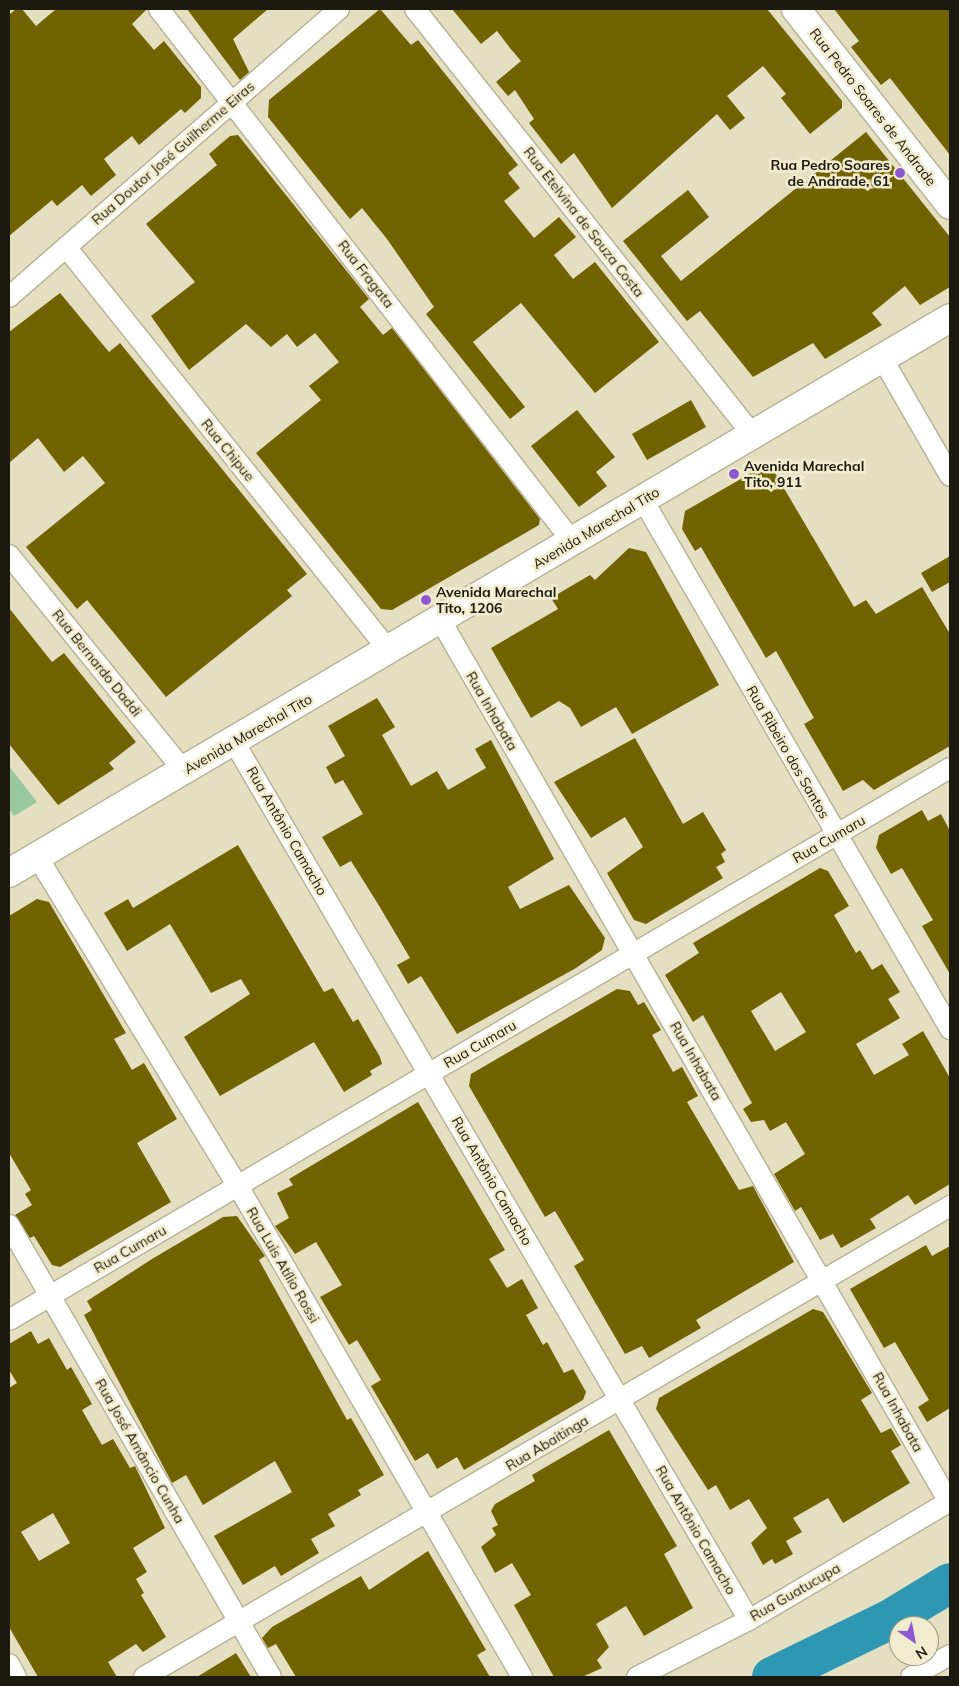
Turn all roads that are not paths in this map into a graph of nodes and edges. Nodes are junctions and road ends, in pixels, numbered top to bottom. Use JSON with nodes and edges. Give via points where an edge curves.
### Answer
{"nodes":[{"id":1,"x":158,"y":9,"type":"edge"},
{"id":2,"x":339,"y":9,"type":"edge"},
{"id":3,"x":415,"y":9,"type":"edge"},
{"id":4,"x":796,"y":9,"type":"edge"},
{"id":5,"x":232,"y":101,"type":"junction"},
{"id":6,"x":950,"y":205,"type":"edge"},
{"id":7,"x":66,"y":247,"type":"junction"},
{"id":8,"x":9,"y":297,"type":"edge"},
{"id":9,"x":950,"y":318,"type":"edge"},
{"id":10,"x":882,"y":358,"type":"junction"},
{"id":11,"x":752,"y":434,"type":"junction"},
{"id":12,"x":950,"y":476,"type":"edge"},
{"id":13,"x":643,"y":500,"type":"junction"},
{"id":14,"x":572,"y":541,"type":"junction"},
{"id":15,"x":9,"y":555,"type":"edge"},
{"id":16,"x":440,"y":621,"type":"junction"},
{"id":17,"x":390,"y":652,"type":"junction"},
{"id":18,"x":234,"y":742,"type":"junction"},
{"id":19,"x":950,"y":768,"type":"edge"},
{"id":20,"x":184,"y":771,"type":"junction"},
{"id":21,"x":836,"y":834,"type":"junction"},
{"id":22,"x":18,"y":865,"type":"edge"},
{"id":23,"x":634,"y":954,"type":"junction"},
{"id":24,"x":950,"y":1029,"type":"edge"},
{"id":25,"x":429,"y":1074,"type":"junction"},
{"id":26,"x":238,"y":1186,"type":"junction"},
{"id":27,"x":950,"y":1206,"type":"edge"},
{"id":28,"x":9,"y":1225,"type":"edge"},
{"id":29,"x":824,"y":1280,"type":"junction"},
{"id":30,"x":50,"y":1296,"type":"junction"},
{"id":31,"x":9,"y":1320,"type":"edge"},
{"id":32,"x":619,"y":1400,"type":"junction"},
{"id":33,"x":950,"y":1502,"type":"edge"},
{"id":34,"x":427,"y":1514,"type":"junction"},
{"id":35,"x":749,"y":1620,"type":"junction"},
{"id":36,"x":238,"y":1621,"type":"junction"},
{"id":37,"x":950,"y":1655,"type":"edge"},
{"id":38,"x":9,"y":1664,"type":"edge"},
{"id":39,"x":16,"y":1677,"type":"edge"},
{"id":40,"x":144,"y":1677,"type":"edge"},
{"id":41,"x":271,"y":1677,"type":"edge"},
{"id":42,"x":522,"y":1677,"type":"edge"},
{"id":43,"x":637,"y":1677,"type":"edge"},
{"id":44,"x":911,"y":1677,"type":"edge"}],
"edges":[{"from":1,"to":5,"type":"street","name":"Rua Fragata"},
{"from":2,"to":5,"type":"street","name":"Rua Doutor José Guilherme Eiras"},
{"from":3,"to":11,"type":"street","name":"Rua Etelvina de Souza Costa"},
{"from":4,"to":6,"type":"main road","name":"Rua Pedro Soares de Andrade"},
{"from":5,"to":7,"type":"street","name":"Rua Doutor José Guilherme Eiras"},
{"from":5,"to":14,"type":"street","name":"Rua Fragata"},
{"from":7,"to":8,"type":"street","name":"Rua Doutor José Guilherme Eiras"},
{"from":7,"to":17,"type":"street","name":"Rua Chipue"},
{"from":9,"to":10,"type":"main road","name":"Avenida Marechal Tito"},
{"from":10,"to":11,"type":"main road","name":"Avenida Marechal Tito"},
{"from":10,"to":12,"type":"street"},
{"from":11,"to":13,"type":"main road","name":"Avenida Marechal Tito"},
{"from":13,"to":14,"type":"main road","name":"Avenida Marechal Tito"},
{"from":13,"to":21,"type":"street","name":"Rua Ribeiro dos Santos"},
{"from":14,"to":16,"type":"main road","name":"Avenida Marechal Tito"},
{"from":15,"to":20,"type":"street","name":"Rua Bernardo Daddi"},
{"from":16,"to":17,"type":"main road","name":"Avenida Marechal Tito"},
{"from":16,"to":23,"type":"street","name":"Rua Inhabata"},
{"from":17,"to":18,"type":"main road","name":"Avenida Marechal Tito"},
{"from":18,"to":20,"type":"main road","name":"Avenida Marechal Tito"},
{"from":18,"to":25,"type":"street","name":"Rua Antônio Camacho"},
{"from":19,"to":21,"type":"street","name":"Rua Cumaru"},
{"from":20,"to":22,"type":"main road","name":"Avenida Marechal Tito"},
{"from":21,"to":23,"type":"street","name":"Rua Cumaru"},
{"from":21,"to":24,"type":"street","name":"Rua Ribeiro dos Santos"},
{"from":22,"to":26,"type":"street","name":"Rua Luis Atílio Rossi"},
{"from":23,"to":25,"type":"street","name":"Rua Cumaru"},
{"from":23,"to":29,"type":"street","name":"Rua Inhabata"},
{"from":25,"to":26,"type":"street","name":"Rua Cumaru"},
{"from":25,"to":32,"type":"street","name":"Rua Antônio Camacho"},
{"from":26,"to":30,"type":"street","name":"Rua Cumaru"},
{"from":26,"to":34,"type":"street","name":"Rua Luis Atílio Rossi"},
{"from":27,"to":29,"type":"street","name":"Rua Abaitinga"},
{"from":28,"to":30,"type":"street","name":"Rua José Amâncio Cunha"},
{"from":29,"to":32,"type":"street","name":"Rua Abaitinga"},
{"from":29,"to":33,"type":"street","name":"Rua Inhabata"},
{"from":30,"to":31,"type":"street","name":"Rua Cumaru"},
{"from":30,"to":36,"type":"street","name":"Rua José Amâncio Cunha"},
{"from":32,"to":34,"type":"street","name":"Rua Abaitinga"},
{"from":32,"to":35,"type":"street","name":"Rua Antônio Camacho"},
{"from":33,"to":35,"type":"street","name":"Rua Guatucupa"},
{"from":34,"to":36,"type":"street","name":"Rua Abaitinga"},
{"from":34,"to":42,"type":"street","name":"Rua Luis Atílio Rossi"},
{"from":35,"to":43,"type":"street","name":"Rua Guatucupa"},
{"from":36,"to":40,"type":"street","name":"Rua Abaitinga"},
{"from":36,"to":41,"type":"street","name":"Rua José Amâncio Cunha"},
{"from":37,"to":44,"type":"street"},
{"from":38,"to":39,"type":"street"}]}
